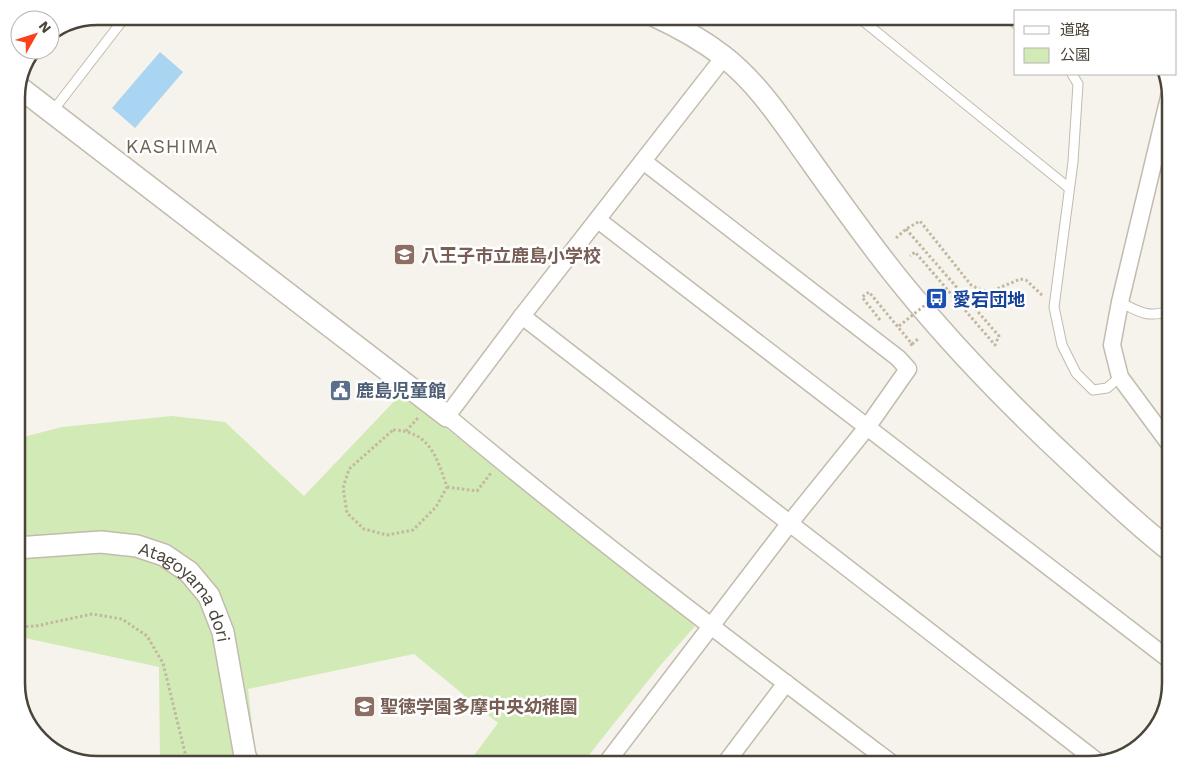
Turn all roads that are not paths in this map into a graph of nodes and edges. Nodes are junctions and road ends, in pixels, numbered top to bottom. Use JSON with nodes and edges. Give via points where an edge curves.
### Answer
{"nodes":[{"id":1,"x":119,"y":25,"type":"edge"},
{"id":2,"x":672,"y":25,"type":"edge"},
{"id":3,"x":868,"y":25,"type":"edge"},
{"id":4,"x":724,"y":57,"type":"junction"},
{"id":5,"x":1073,"y":75,"type":"edge"},
{"id":6,"x":25,"y":92,"type":"edge"},
{"id":7,"x":52,"y":112,"type":"junction"},
{"id":8,"x":1162,"y":126,"type":"edge"},
{"id":9,"x":643,"y":161,"type":"junction"},
{"id":10,"x":1069,"y":188,"type":"junction"},
{"id":11,"x":598,"y":220,"type":"junction"},
{"id":12,"x":1120,"y":302,"type":"junction"},
{"id":13,"x":1162,"y":314,"type":"edge"},
{"id":14,"x":522,"y":316,"type":"junction"},
{"id":15,"x":1120,"y":377,"type":"junction"},
{"id":16,"x":446,"y":416,"type":"junction"},
{"id":17,"x":868,"y":426,"type":"junction"},
{"id":18,"x":1162,"y":434,"type":"edge"},
{"id":19,"x":789,"y":524,"type":"junction"},
{"id":20,"x":1162,"y":543,"type":"edge"},
{"id":21,"x":25,"y":547,"type":"edge"},
{"id":22,"x":712,"y":626,"type":"junction"},
{"id":23,"x":1162,"y":654,"type":"edge"},
{"id":24,"x":786,"y":683,"type":"junction"},
{"id":25,"x":245,"y":756,"type":"edge"},
{"id":26,"x":612,"y":756,"type":"edge"},
{"id":27,"x":731,"y":756,"type":"edge"},
{"id":28,"x":882,"y":756,"type":"edge"},
{"id":29,"x":1090,"y":756,"type":"edge"}],
"edges":[{"from":1,"to":7,"type":"lane"},
{"from":2,"to":4,"type":"street"},
{"from":3,"to":10,"type":"lane"},
{"from":4,"to":9,"type":"street"},
{"from":4,"to":20,"type":"street","via":[[779,117],[874,249],[975,367],[1115,504]]},
{"from":5,"to":10,"type":"lane","via":[[1078,84],[1074,162]]},
{"from":6,"to":7,"type":"street"},
{"from":7,"to":16,"type":"street"},
{"from":8,"to":12,"type":"street"},
{"from":9,"to":11,"type":"street"},
{"from":9,"to":17,"type":"street","via":[[908,369]]},
{"from":10,"to":15,"type":"lane","via":[[1054,307],[1062,345],[1076,373],[1093,390],[1107,388]]},
{"from":11,"to":14,"type":"street"},
{"from":11,"to":17,"type":"street"},
{"from":12,"to":13,"type":"lane","via":[[1143,314]]},
{"from":12,"to":15,"type":"street","via":[[1112,345]]},
{"from":14,"to":16,"type":"street"},
{"from":14,"to":19,"type":"street"},
{"from":15,"to":18,"type":"street"},
{"from":16,"to":22,"type":"street"},
{"from":17,"to":19,"type":"street"},
{"from":17,"to":23,"type":"street"},
{"from":19,"to":22,"type":"street"},
{"from":19,"to":29,"type":"street"},
{"from":21,"to":25,"type":"street","name":"Atagoyama dori","via":[[101,542],[137,546],[164,555],[189,572],[209,596],[223,632]]},
{"from":22,"to":24,"type":"street"},
{"from":22,"to":26,"type":"street"},
{"from":24,"to":27,"type":"street"},
{"from":24,"to":28,"type":"street"}]}
